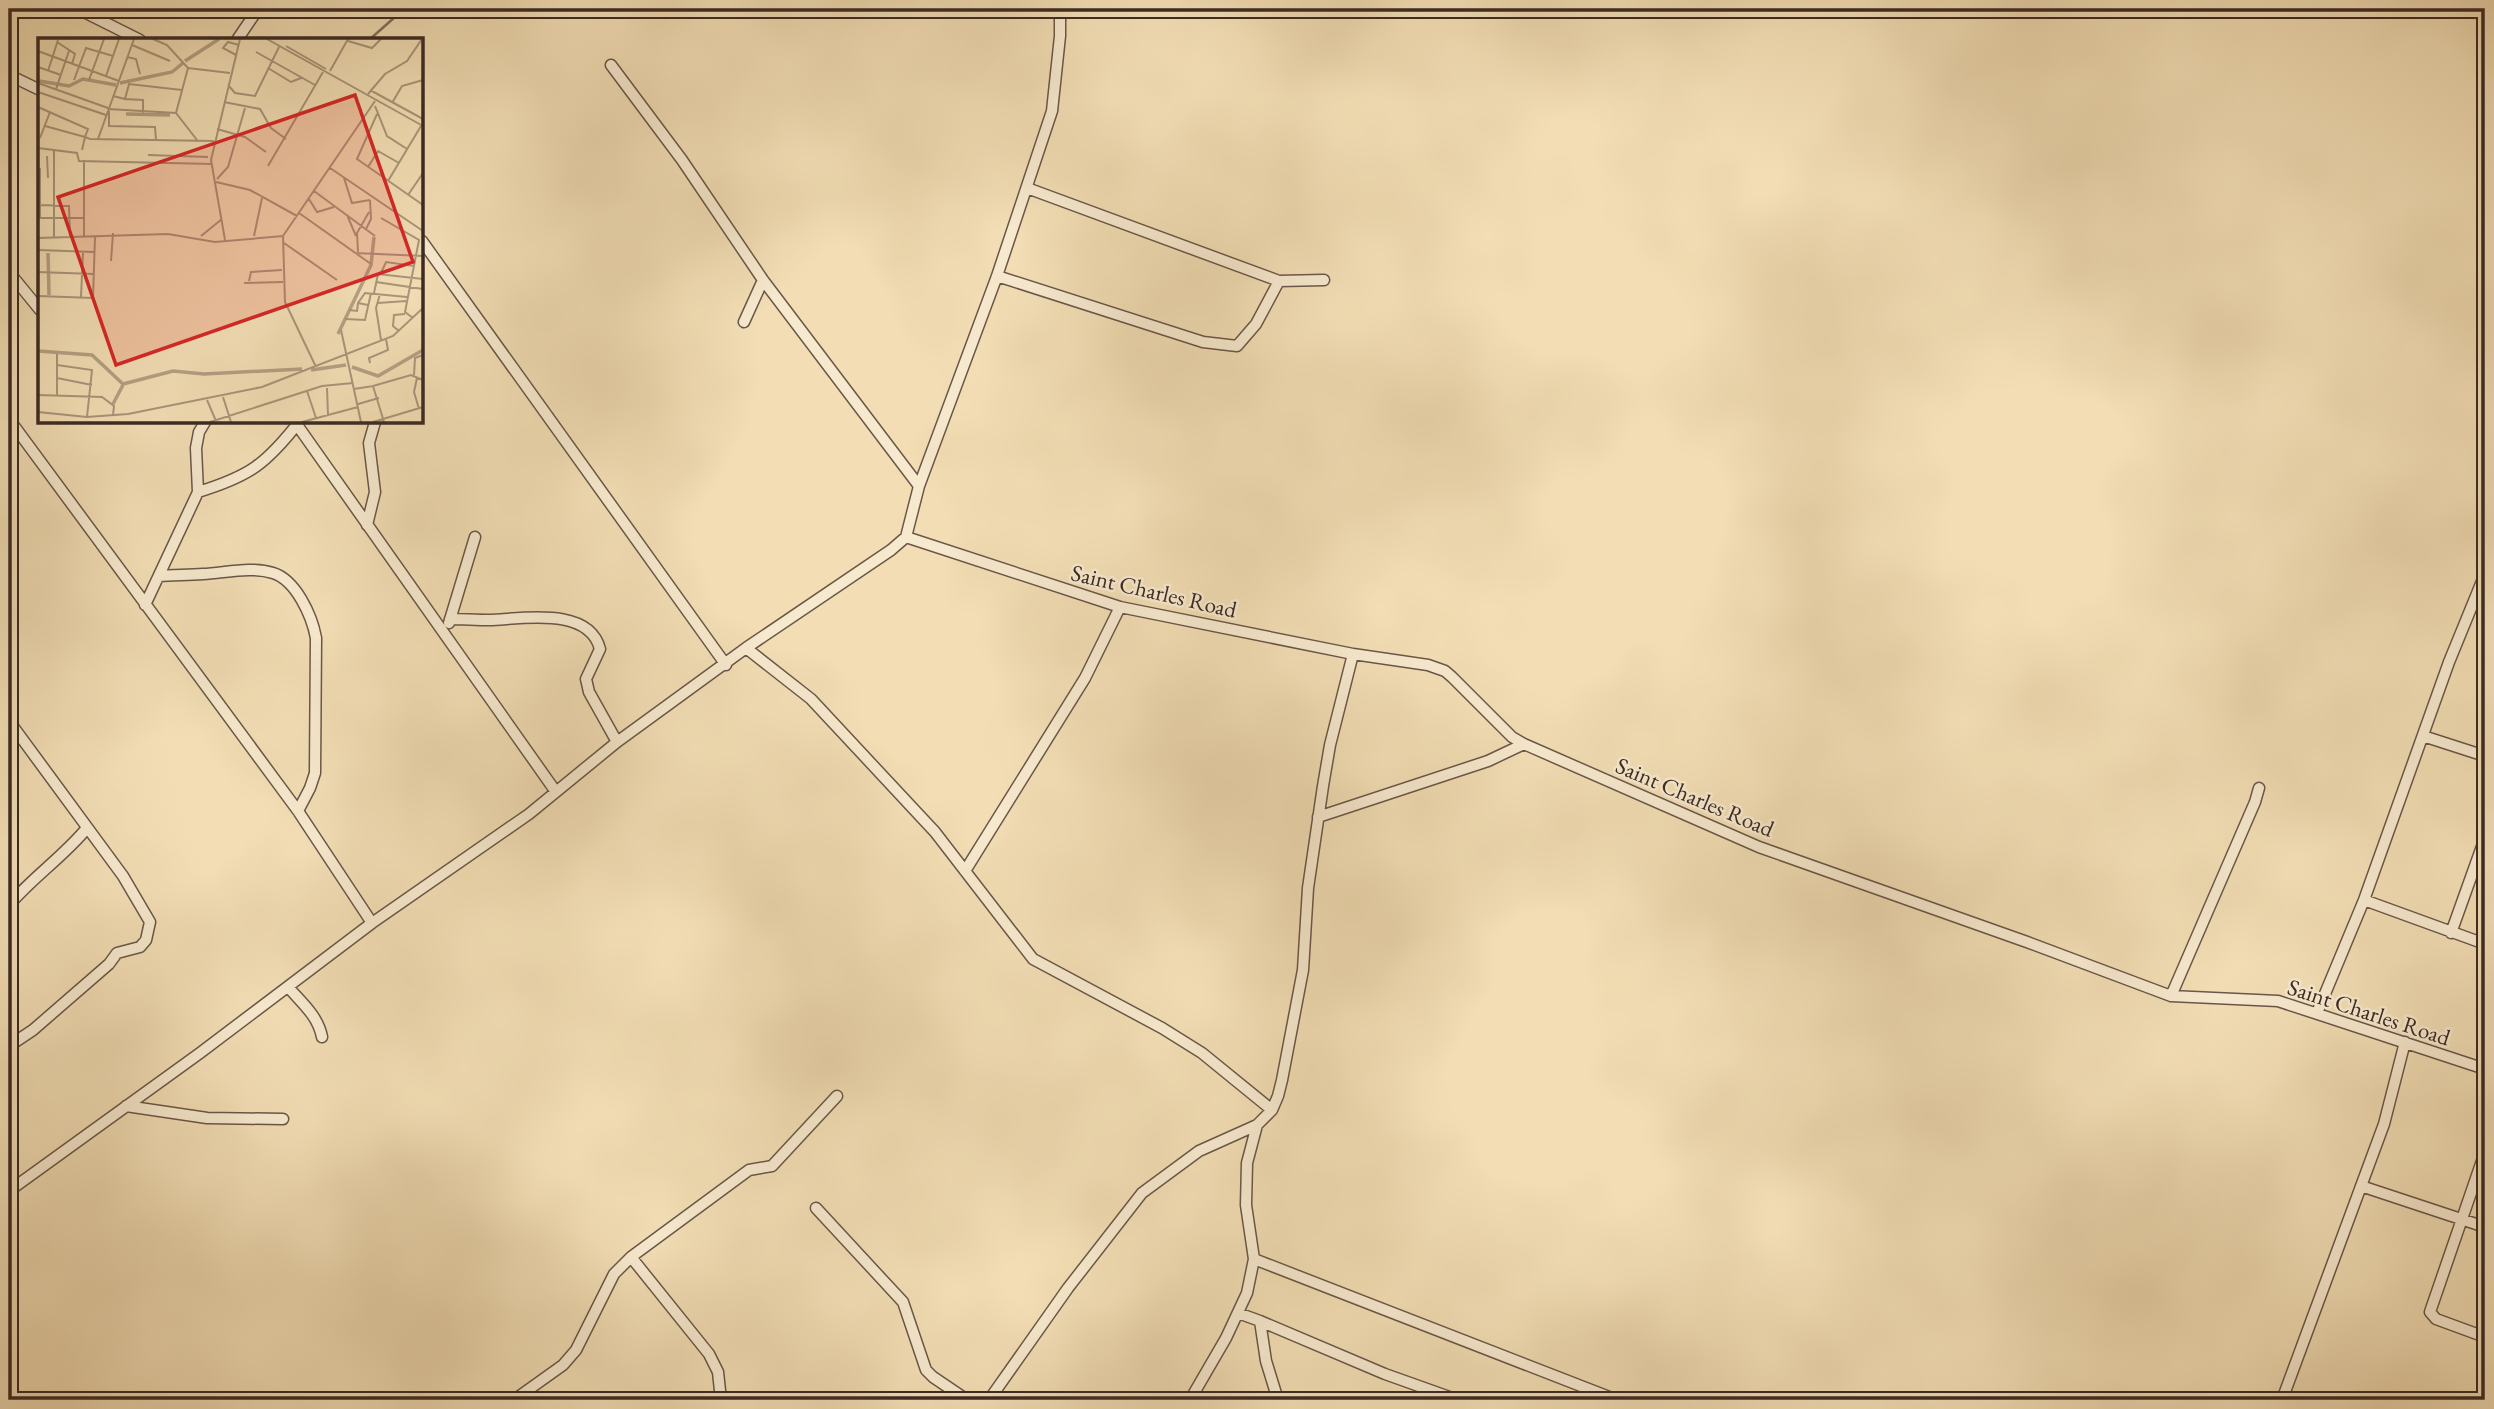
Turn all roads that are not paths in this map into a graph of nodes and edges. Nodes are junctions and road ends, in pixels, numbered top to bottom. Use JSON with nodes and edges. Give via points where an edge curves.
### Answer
{"nodes":[{"id":1,"x":78,"y":9,"type":"edge"},
{"id":2,"x":258,"y":9,"type":"edge"},
{"id":3,"x":1060,"y":9,"type":"edge"},
{"id":4,"x":136,"y":38,"type":"edge"},
{"id":5,"x":238,"y":38,"type":"edge"},
{"id":6,"x":611,"y":65,"type":"dead end"},
{"id":7,"x":9,"y":75,"type":"edge"},
{"id":8,"x":38,"y":89,"type":"edge"},
{"id":9,"x":1027,"y":188,"type":"junction"},
{"id":10,"x":424,"y":244,"type":"edge"},
{"id":11,"x":9,"y":272,"type":"edge"},
{"id":12,"x":997,"y":276,"type":"junction"},
{"id":13,"x":763,"y":280,"type":"junction"},
{"id":14,"x":1324,"y":280,"type":"dead end"},
{"id":15,"x":1279,"y":281,"type":"junction"},
{"id":16,"x":38,"y":308,"type":"edge"},
{"id":17,"x":744,"y":322,"type":"dead end"},
{"id":18,"x":9,"y":419,"type":"edge"},
{"id":19,"x":204,"y":424,"type":"edge"},
{"id":20,"x":296,"y":424,"type":"edge"},
{"id":21,"x":298,"y":424,"type":"edge"},
{"id":22,"x":374,"y":424,"type":"edge"},
{"id":23,"x":919,"y":486,"type":"junction"},
{"id":24,"x":198,"y":492,"type":"junction"},
{"id":25,"x":368,"y":525,"type":"junction"},
{"id":26,"x":475,"y":537,"type":"dead end"},
{"id":27,"x":906,"y":537,"type":"junction"},
{"id":28,"x":2485,"y":574,"type":"edge"},
{"id":29,"x":159,"y":576,"type":"junction"},
{"id":30,"x":145,"y":605,"type":"junction"},
{"id":31,"x":1120,"y":607,"type":"junction"},
{"id":32,"x":450,"y":619,"type":"junction"},
{"id":33,"x":445,"y":634,"type":"junction"},
{"id":34,"x":746,"y":648,"type":"junction"},
{"id":35,"x":1353,"y":654,"type":"junction"},
{"id":36,"x":726,"y":665,"type":"junction"},
{"id":37,"x":9,"y":720,"type":"edge"},
{"id":38,"x":2423,"y":736,"type":"junction"},
{"id":39,"x":617,"y":742,"type":"junction"},
{"id":40,"x":1524,"y":744,"type":"junction"},
{"id":41,"x":2485,"y":756,"type":"edge"},
{"id":42,"x":2259,"y":788,"type":"dead end"},
{"id":43,"x":556,"y":792,"type":"junction"},
{"id":44,"x":298,"y":811,"type":"junction"},
{"id":45,"x":1318,"y":817,"type":"junction"},
{"id":46,"x":87,"y":828,"type":"junction"},
{"id":47,"x":2485,"y":838,"type":"edge"},
{"id":48,"x":965,"y":871,"type":"junction"},
{"id":49,"x":2364,"y":900,"type":"junction"},
{"id":50,"x":9,"y":905,"type":"edge"},
{"id":51,"x":372,"y":923,"type":"junction"},
{"id":52,"x":2451,"y":933,"type":"junction"},
{"id":53,"x":2485,"y":944,"type":"edge"},
{"id":54,"x":288,"y":987,"type":"junction"},
{"id":55,"x":2171,"y":996,"type":"junction"},
{"id":56,"x":2317,"y":1013,"type":"junction"},
{"id":57,"x":322,"y":1037,"type":"dead end"},
{"id":58,"x":2405,"y":1042,"type":"junction"},
{"id":59,"x":9,"y":1046,"type":"edge"},
{"id":60,"x":2485,"y":1069,"type":"edge"},
{"id":61,"x":837,"y":1096,"type":"dead end"},
{"id":62,"x":126,"y":1106,"type":"junction"},
{"id":63,"x":1272,"y":1110,"type":"junction"},
{"id":64,"x":283,"y":1119,"type":"dead end"},
{"id":65,"x":1257,"y":1125,"type":"junction"},
{"id":66,"x":2485,"y":1152,"type":"edge"},
{"id":67,"x":2361,"y":1186,"type":"junction"},
{"id":68,"x":9,"y":1191,"type":"edge"},
{"id":69,"x":816,"y":1208,"type":"dead end"},
{"id":70,"x":2463,"y":1220,"type":"junction"},
{"id":71,"x":2485,"y":1227,"type":"edge"},
{"id":72,"x":631,"y":1257,"type":"junction"},
{"id":73,"x":1254,"y":1259,"type":"junction"},
{"id":74,"x":1238,"y":1313,"type":"junction"},
{"id":75,"x":1260,"y":1321,"type":"junction"},
{"id":76,"x":2485,"y":1337,"type":"edge"},
{"id":77,"x":1439,"y":1397,"type":"edge"},
{"id":78,"x":514,"y":1400,"type":"edge"},
{"id":79,"x":721,"y":1400,"type":"edge"},
{"id":80,"x":967,"y":1400,"type":"edge"},
{"id":81,"x":989,"y":1400,"type":"edge"},
{"id":82,"x":1190,"y":1400,"type":"edge"},
{"id":83,"x":1278,"y":1400,"type":"edge"},
{"id":84,"x":1458,"y":1400,"type":"edge"},
{"id":85,"x":1617,"y":1400,"type":"edge"},
{"id":86,"x":2282,"y":1400,"type":"edge"}],
"edges":[{"from":1,"to":4,"type":"street"},
{"from":2,"to":5,"type":"street"},
{"from":3,"to":9,"type":"street","via":[[1052,111]]},
{"from":6,"to":13,"type":"street"},
{"from":7,"to":8,"type":"street"},
{"from":9,"to":12,"type":"street"},
{"from":9,"to":15,"type":"street"},
{"from":10,"to":36,"type":"street"},
{"from":11,"to":16,"type":"street"},
{"from":12,"to":15,"type":"street","via":[[1203,342],[1237,345],[1256,324]]},
{"from":12,"to":23,"type":"street"},
{"from":13,"to":17,"type":"street"},
{"from":13,"to":23,"type":"street"},
{"from":14,"to":15,"type":"street"},
{"from":18,"to":30,"type":"street"},
{"from":19,"to":24,"type":"street","via":[[196,448]]},
{"from":20,"to":24,"type":"street","via":[[258,467]]},
{"from":21,"to":25,"type":"street"},
{"from":22,"to":25,"type":"street","via":[[369,443],[375,492]]},
{"from":23,"to":27,"type":"street"},
{"from":24,"to":29,"type":"street"},
{"from":25,"to":33,"type":"street"},
{"from":26,"to":32,"type":"street"},
{"from":27,"to":31,"type":"street","name":"Saint Charles Road"},
{"from":27,"to":34,"type":"street"},
{"from":28,"to":38,"type":"street"},
{"from":29,"to":30,"type":"street"},
{"from":29,"to":44,"type":"street","via":[[250,570],[275,573],[304,603],[316,638],[316,758],[310,788]]},
{"from":30,"to":44,"type":"street"},
{"from":31,"to":35,"type":"street","name":"Saint Charles Road"},
{"from":31,"to":48,"type":"street","via":[[1085,678]]},
{"from":32,"to":33,"type":"street"},
{"from":32,"to":39,"type":"street","via":[[552,618],[588,629],[597,637],[600,649],[586,679],[589,692]]},
{"from":33,"to":43,"type":"street"},
{"from":34,"to":36,"type":"street"},
{"from":34,"to":48,"type":"street","via":[[811,699],[935,832]]},
{"from":35,"to":40,"type":"street","name":"Saint Charles Road","via":[[1445,671]]},
{"from":35,"to":45,"type":"street"},
{"from":36,"to":39,"type":"street"},
{"from":37,"to":46,"type":"street"},
{"from":38,"to":41,"type":"street"},
{"from":38,"to":49,"type":"street"},
{"from":39,"to":43,"type":"street"},
{"from":40,"to":45,"type":"street","via":[[1488,761]]},
{"from":40,"to":55,"type":"street","name":"Saint Charles Road","via":[[1759,847]]},
{"from":42,"to":55,"type":"street"},
{"from":43,"to":51,"type":"street"},
{"from":44,"to":51,"type":"street"},
{"from":45,"to":63,"type":"street","via":[[1303,970]]},
{"from":46,"to":50,"type":"street"},
{"from":46,"to":59,"type":"street","via":[[147,915],[146,940],[140,947],[117,953],[33,1030]]},
{"from":47,"to":52,"type":"street"},
{"from":48,"to":63,"type":"street","via":[[1033,960],[1202,1053]]},
{"from":49,"to":52,"type":"street"},
{"from":49,"to":56,"type":"street"},
{"from":51,"to":54,"type":"street"},
{"from":52,"to":53,"type":"street"},
{"from":54,"to":57,"type":"street","via":[[320,1024]]},
{"from":54,"to":62,"type":"street"},
{"from":55,"to":56,"type":"street","name":"Saint Charles Road","via":[[2278,1001]]},
{"from":56,"to":58,"type":"street","name":"Saint Charles Road"},
{"from":58,"to":60,"type":"street","name":"Saint Charles Road"},
{"from":58,"to":67,"type":"street","via":[[2384,1124]]},
{"from":61,"to":72,"type":"street","via":[[772,1166],[749,1170]]},
{"from":62,"to":64,"type":"street","via":[[207,1118]]},
{"from":62,"to":68,"type":"street"},
{"from":63,"to":65,"type":"street"},
{"from":65,"to":73,"type":"street","via":[[1245,1185]]},
{"from":65,"to":81,"type":"street","via":[[1199,1150],[1142,1194]]},
{"from":66,"to":70,"type":"street"},
{"from":67,"to":70,"type":"street"},
{"from":67,"to":86,"type":"street"},
{"from":69,"to":80,"type":"street","via":[[903,1302],[926,1370]]},
{"from":70,"to":71,"type":"street"},
{"from":70,"to":76,"type":"street","via":[[2431,1314]]},
{"from":72,"to":78,"type":"street","via":[[614,1274],[576,1349],[563,1365]]},
{"from":72,"to":79,"type":"street","via":[[709,1354],[718,1372]]},
{"from":73,"to":74,"type":"street"},
{"from":73,"to":85,"type":"street"},
{"from":74,"to":75,"type":"street"},
{"from":74,"to":82,"type":"street"},
{"from":75,"to":77,"type":"street"},
{"from":75,"to":83,"type":"street"},
{"from":77,"to":84,"type":"street"}]}
